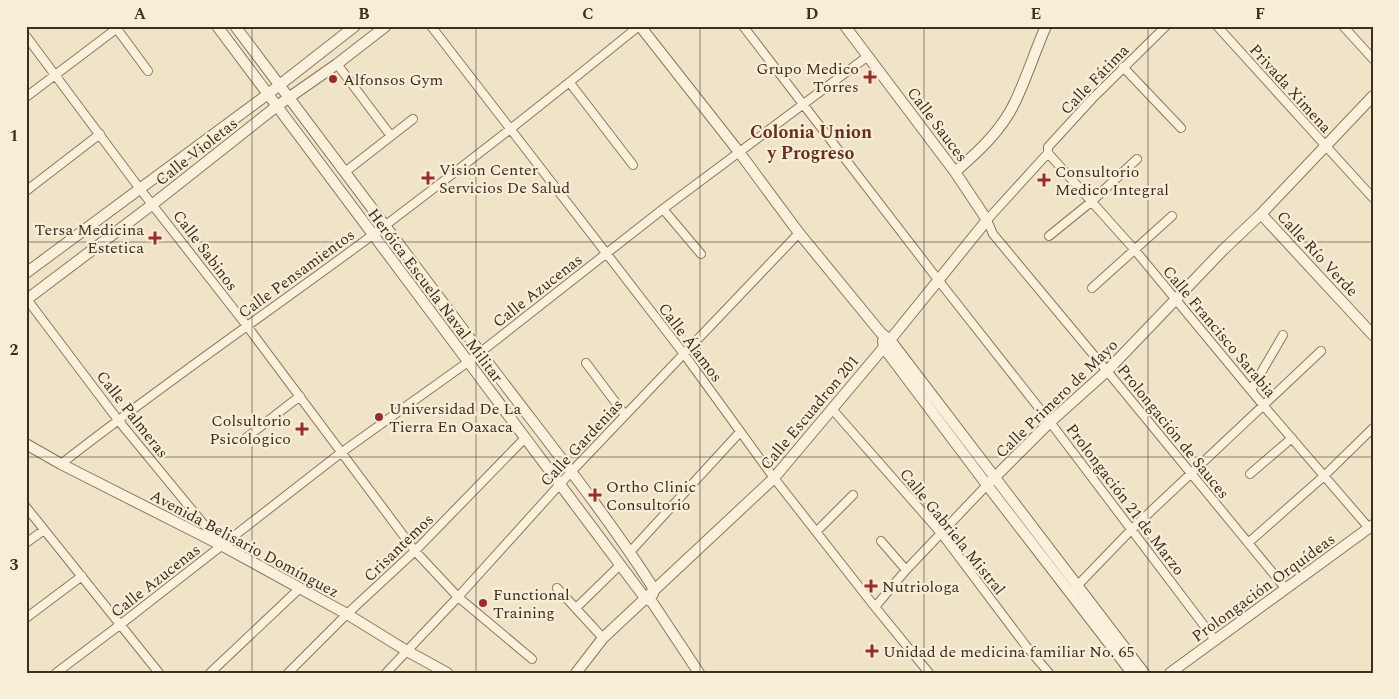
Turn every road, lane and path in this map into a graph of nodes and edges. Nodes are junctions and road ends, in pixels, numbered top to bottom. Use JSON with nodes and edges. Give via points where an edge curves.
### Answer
{"nodes":[{"id":1,"x":217,"y":26,"type":"edge"},
{"id":2,"x":235,"y":26,"type":"edge"},
{"id":3,"x":355,"y":26,"type":"edge"},
{"id":4,"x":386,"y":26,"type":"edge"},
{"id":5,"x":431,"y":26,"type":"edge"},
{"id":6,"x":640,"y":26,"type":"edge"},
{"id":7,"x":743,"y":26,"type":"edge"},
{"id":8,"x":845,"y":26,"type":"edge"},
{"id":9,"x":1046,"y":26,"type":"edge"},
{"id":10,"x":1166,"y":26,"type":"edge"},
{"id":11,"x":1217,"y":26,"type":"edge"},
{"id":12,"x":1343,"y":26,"type":"edge"},
{"id":13,"x":118,"y":27,"type":"edge"},
{"id":14,"x":26,"y":36,"type":"edge"},
{"id":15,"x":868,"y":56,"type":"junction"},
{"id":16,"x":1373,"y":58,"type":"edge"},
{"id":17,"x":337,"y":64,"type":"junction"},
{"id":18,"x":1123,"y":67,"type":"junction"},
{"id":19,"x":148,"y":71,"type":"dead end"},
{"id":20,"x":54,"y":74,"type":"junction"},
{"id":21,"x":570,"y":83,"type":"junction"},
{"id":22,"x":279,"y":85,"type":"junction"},
{"id":23,"x":268,"y":94,"type":"junction"},
{"id":24,"x":1373,"y":96,"type":"edge"},
{"id":25,"x":26,"y":97,"type":"edge"},
{"id":26,"x":289,"y":98,"type":"junction"},
{"id":27,"x":803,"y":103,"type":"junction"},
{"id":28,"x":277,"y":106,"type":"junction"},
{"id":29,"x":413,"y":119,"type":"dead end"},
{"id":30,"x":1181,"y":128,"type":"dead end"},
{"id":31,"x":510,"y":129,"type":"junction"},
{"id":32,"x":100,"y":134,"type":"junction"},
{"id":33,"x":391,"y":136,"type":"junction"},
{"id":34,"x":1325,"y":146,"type":"junction"},
{"id":35,"x":739,"y":152,"type":"junction"},
{"id":36,"x":1048,"y":154,"type":"junction"},
{"id":37,"x":1137,"y":159,"type":"dead end"},
{"id":38,"x":633,"y":166,"type":"dead end"},
{"id":39,"x":344,"y":172,"type":"junction"},
{"id":40,"x":955,"y":172,"type":"junction"},
{"id":41,"x":140,"y":189,"type":"junction"},
{"id":42,"x":26,"y":191,"type":"edge"},
{"id":43,"x":1373,"y":198,"type":"edge"},
{"id":44,"x":1090,"y":202,"type":"junction"},
{"id":45,"x":153,"y":204,"type":"junction"},
{"id":46,"x":662,"y":209,"type":"junction"},
{"id":47,"x":1261,"y":214,"type":"junction"},
{"id":48,"x":1172,"y":216,"type":"dead end"},
{"id":49,"x":988,"y":220,"type":"junction"},
{"id":50,"x":385,"y":225,"type":"junction"},
{"id":51,"x":799,"y":233,"type":"junction"},
{"id":52,"x":373,"y":235,"type":"junction"},
{"id":53,"x":1049,"y":236,"type":"dead end"},
{"id":54,"x":1002,"y":245,"type":"joint"},
{"id":55,"x":1134,"y":249,"type":"junction"},
{"id":56,"x":606,"y":252,"type":"junction"},
{"id":57,"x":701,"y":254,"type":"dead end"},
{"id":58,"x":26,"y":273,"type":"edge"},
{"id":59,"x":939,"y":281,"type":"junction"},
{"id":60,"x":1092,"y":288,"type":"dead end"},
{"id":61,"x":27,"y":299,"type":"edge"},
{"id":62,"x":1176,"y":300,"type":"junction"},
{"id":63,"x":247,"y":326,"type":"junction"},
{"id":64,"x":1283,"y":335,"type":"dead end"},
{"id":65,"x":1373,"y":335,"type":"edge"},
{"id":66,"x":887,"y":344,"type":"junction"},
{"id":67,"x":1321,"y":351,"type":"dead end"},
{"id":68,"x":480,"y":352,"type":"junction"},
{"id":69,"x":684,"y":354,"type":"junction"},
{"id":70,"x":468,"y":362,"type":"junction"},
{"id":71,"x":586,"y":362,"type":"dead end"},
{"id":72,"x":1107,"y":370,"type":"junction"},
{"id":73,"x":1251,"y":390,"type":"junction"},
{"id":74,"x":300,"y":396,"type":"junction"},
{"id":75,"x":1263,"y":405,"type":"junction"},
{"id":76,"x":832,"y":409,"type":"junction"},
{"id":77,"x":625,"y":415,"type":"junction"},
{"id":78,"x":118,"y":420,"type":"junction"},
{"id":79,"x":1050,"y":422,"type":"junction"},
{"id":80,"x":1373,"y":428,"type":"edge"},
{"id":81,"x":740,"y":432,"type":"junction"},
{"id":82,"x":246,"y":438,"type":"dead end"},
{"id":83,"x":525,"y":438,"type":"junction"},
{"id":84,"x":1292,"y":438,"type":"junction"},
{"id":85,"x":26,"y":444,"type":"edge"},
{"id":86,"x":342,"y":452,"type":"junction"},
{"id":87,"x":61,"y":464,"type":"junction"},
{"id":88,"x":571,"y":472,"type":"junction"},
{"id":89,"x":1191,"y":474,"type":"junction"},
{"id":90,"x":1250,"y":474,"type":"dead end"},
{"id":91,"x":1324,"y":476,"type":"junction"},
{"id":92,"x":774,"y":478,"type":"junction"},
{"id":93,"x":991,"y":482,"type":"junction"},
{"id":94,"x":560,"y":483,"type":"junction"},
{"id":95,"x":853,"y":495,"type":"dead end"},
{"id":96,"x":26,"y":507,"type":"edge"},
{"id":97,"x":1371,"y":526,"type":"edge"},
{"id":98,"x":1132,"y":529,"type":"junction"},
{"id":99,"x":44,"y":530,"type":"junction"},
{"id":100,"x":817,"y":531,"type":"junction"},
{"id":101,"x":941,"y":533,"type":"junction"},
{"id":102,"x":881,"y":541,"type":"dead end"},
{"id":103,"x":26,"y":543,"type":"edge"},
{"id":104,"x":1248,"y":543,"type":"junction"},
{"id":105,"x":221,"y":545,"type":"junction"},
{"id":106,"x":415,"y":551,"type":"junction"},
{"id":107,"x":630,"y":552,"type":"junction"},
{"id":108,"x":620,"y":565,"type":"junction"},
{"id":109,"x":906,"y":570,"type":"junction"},
{"id":110,"x":82,"y":576,"type":"junction"},
{"id":111,"x":300,"y":588,"type":"junction"},
{"id":112,"x":557,"y":588,"type":"dead end"},
{"id":113,"x":654,"y":589,"type":"junction"},
{"id":114,"x":1073,"y":589,"type":"junction"},
{"id":115,"x":1286,"y":589,"type":"junction"},
{"id":116,"x":458,"y":597,"type":"junction"},
{"id":117,"x":649,"y":600,"type":"junction"},
{"id":118,"x":875,"y":607,"type":"junction"},
{"id":119,"x":576,"y":608,"type":"junction"},
{"id":120,"x":347,"y":614,"type":"junction"},
{"id":121,"x":26,"y":618,"type":"edge"},
{"id":122,"x":121,"y":624,"type":"junction"},
{"id":123,"x":604,"y":638,"type":"junction"},
{"id":124,"x":1215,"y":640,"type":"junction"},
{"id":125,"x":407,"y":651,"type":"junction"},
{"id":126,"x":532,"y":659,"type":"dead end"},
{"id":127,"x":692,"y":663,"type":"junction"},
{"id":128,"x":57,"y":672,"type":"edge"},
{"id":129,"x":159,"y":673,"type":"edge"},
{"id":130,"x":210,"y":673,"type":"edge"},
{"id":131,"x":288,"y":673,"type":"edge"},
{"id":132,"x":386,"y":673,"type":"edge"},
{"id":133,"x":447,"y":673,"type":"edge"},
{"id":134,"x":576,"y":673,"type":"edge"},
{"id":135,"x":686,"y":673,"type":"edge"},
{"id":136,"x":699,"y":673,"type":"edge"},
{"id":137,"x":930,"y":673,"type":"edge"},
{"id":138,"x":1049,"y":673,"type":"edge"},
{"id":139,"x":1132,"y":673,"type":"edge"},
{"id":140,"x":1144,"y":673,"type":"edge"},
{"id":141,"x":1170,"y":673,"type":"edge"}],
"edges":[{"from":1,"to":23,"type":"street","name":"Heróica Escuela Naval Militar"},
{"from":2,"to":22,"type":"street","name":"Heróica Escuela Naval Militar"},
{"from":3,"to":22,"type":"street","name":"Calle Violetas"},
{"from":4,"to":17,"type":"street","name":"Calle Violetas"},
{"from":5,"to":31,"type":"street","name":"Calle Álamos"},
{"from":6,"to":21,"type":"street","name":"Calle Pensamientos"},
{"from":6,"to":35,"type":"street"},
{"from":7,"to":27,"type":"street","name":"Prolongación 21 de Marzo"},
{"from":8,"to":15,"type":"street","name":"Calle Sauces"},
{"from":9,"to":40,"type":"street","via":[[1015,103],[980,151]]},
{"from":10,"to":18,"type":"street","name":"Calle Fátima"},
{"from":11,"to":34,"type":"street","name":"Privada Ximena"},
{"from":12,"to":16,"type":"street"},
{"from":13,"to":19,"type":"street"},
{"from":13,"to":20,"type":"street"},
{"from":14,"to":20,"type":"street","name":"Calle Sabinos"},
{"from":15,"to":27,"type":"street","name":"Calle Azucenas"},
{"from":15,"to":40,"type":"street","name":"Calle Sauces"},
{"from":17,"to":26,"type":"street","name":"Calle Violetas"},
{"from":17,"to":33,"type":"street"},
{"from":18,"to":30,"type":"street"},
{"from":18,"to":36,"type":"street","name":"Calle Fátima","via":[[1048,147]]},
{"from":20,"to":25,"type":"street"},
{"from":20,"to":32,"type":"street","name":"Calle Sabinos"},
{"from":21,"to":31,"type":"street","name":"Calle Pensamientos"},
{"from":21,"to":38,"type":"street"},
{"from":22,"to":23,"type":"street","name":"Calle Violetas"},
{"from":22,"to":26,"type":"street","name":"Heróica Escuela Naval Militar"},
{"from":23,"to":28,"type":"street","name":"Heróica Escuela Naval Militar"},
{"from":23,"to":41,"type":"street","name":"Calle Violetas"},
{"from":24,"to":34,"type":"street","name":"Calle Primero de Mayo"},
{"from":26,"to":28,"type":"street","name":"Calle Violetas"},
{"from":26,"to":39,"type":"street","name":"Heróica Escuela Naval Militar"},
{"from":27,"to":35,"type":"street","name":"Calle Azucenas"},
{"from":27,"to":59,"type":"street","name":"Prolongación 21 de Marzo"},
{"from":28,"to":45,"type":"street","name":"Calle Violetas"},
{"from":28,"to":52,"type":"street","name":"Heróica Escuela Naval Militar"},
{"from":29,"to":33,"type":"street"},
{"from":31,"to":50,"type":"street","name":"Calle Pensamientos"},
{"from":31,"to":56,"type":"street","name":"Calle Álamos"},
{"from":32,"to":41,"type":"street","name":"Calle Sabinos"},
{"from":32,"to":42,"type":"street"},
{"from":33,"to":39,"type":"street"},
{"from":34,"to":43,"type":"street","name":"Privada Ximena"},
{"from":34,"to":47,"type":"street","name":"Calle Primero de Mayo"},
{"from":35,"to":46,"type":"street","name":"Calle Azucenas"},
{"from":35,"to":51,"type":"street"},
{"from":36,"to":44,"type":"street","name":"Calle Francisco Sarabia"},
{"from":36,"to":49,"type":"street","name":"Calle Escuadron 201"},
{"from":37,"to":44,"type":"street"},
{"from":39,"to":50,"type":"street","name":"Heróica Escuela Naval Militar"},
{"from":40,"to":49,"type":"street","name":"Calle Sauces"},
{"from":41,"to":45,"type":"street","name":"Calle Sabinos"},
{"from":41,"to":58,"type":"street","name":"Calle Violetas"},
{"from":44,"to":53,"type":"street"},
{"from":44,"to":55,"type":"street","name":"Calle Francisco Sarabia"},
{"from":45,"to":61,"type":"street","name":"Calle Violetas"},
{"from":45,"to":63,"type":"street","name":"Calle Sabinos"},
{"from":46,"to":56,"type":"street","name":"Calle Azucenas"},
{"from":46,"to":57,"type":"street"},
{"from":47,"to":62,"type":"street","name":"Calle Primero de Mayo"},
{"from":47,"to":65,"type":"street","name":"Calle Río Verde"},
{"from":48,"to":55,"type":"street"},
{"from":49,"to":54,"type":"street","name":"Calle Sauces"},
{"from":49,"to":59,"type":"street","name":"Calle Escuadron 201"},
{"from":50,"to":52,"type":"street","name":"Calle Pensamientos"},
{"from":50,"to":68,"type":"street","name":"Heróica Escuela Naval Militar"},
{"from":51,"to":66,"type":"street"},
{"from":51,"to":69,"type":"street","name":"Calle Gardenias"},
{"from":52,"to":63,"type":"street","name":"Calle Pensamientos"},
{"from":52,"to":70,"type":"street","name":"Heróica Escuela Naval Militar"},
{"from":54,"to":72,"type":"street","name":"Prolongación de Sauces"},
{"from":55,"to":60,"type":"street"},
{"from":55,"to":62,"type":"street","name":"Calle Francisco Sarabia"},
{"from":56,"to":68,"type":"street","name":"Calle Azucenas"},
{"from":56,"to":69,"type":"street","name":"Calle Álamos"},
{"from":59,"to":66,"type":"street","name":"Calle Escuadron 201"},
{"from":59,"to":79,"type":"street","name":"Prolongación 21 de Marzo"},
{"from":61,"to":78,"type":"street","name":"Calle Palmeras"},
{"from":62,"to":72,"type":"street","name":"Calle Primero de Mayo"},
{"from":62,"to":73,"type":"street","name":"Calle Francisco Sarabia"},
{"from":63,"to":74,"type":"street","name":"Calle Sabinos"},
{"from":63,"to":78,"type":"street","name":"Calle Pensamientos"},
{"from":64,"to":73,"type":"street"},
{"from":66,"to":76,"type":"street","name":"Calle Escuadron 201"},
{"from":66,"to":93,"type":"street"},
{"from":67,"to":75,"type":"street"},
{"from":68,"to":70,"type":"street","name":"Calle Azucenas"},
{"from":68,"to":88,"type":"street","name":"Heróica Escuela Naval Militar"},
{"from":69,"to":77,"type":"street","name":"Calle Gardenias"},
{"from":69,"to":81,"type":"street","name":"Calle Álamos"},
{"from":70,"to":83,"type":"street","name":"Heróica Escuela Naval Militar"},
{"from":70,"to":86,"type":"street","name":"Calle Azucenas"},
{"from":71,"to":77,"type":"street"},
{"from":72,"to":79,"type":"street","name":"Calle Primero de Mayo"},
{"from":72,"to":89,"type":"street","name":"Prolongación de Sauces"},
{"from":73,"to":75,"type":"street","name":"Calle Francisco Sarabia"},
{"from":74,"to":82,"type":"street"},
{"from":74,"to":86,"type":"street","name":"Calle Sabinos"},
{"from":75,"to":84,"type":"street","name":"Calle Francisco Sarabia"},
{"from":75,"to":89,"type":"street"},
{"from":76,"to":92,"type":"street","name":"Calle Escuadron 201"},
{"from":76,"to":101,"type":"street","name":"Calle Gabriela Mistral"},
{"from":77,"to":88,"type":"street","name":"Calle Gardenias"},
{"from":78,"to":87,"type":"street","name":"Calle Pensamientos"},
{"from":78,"to":105,"type":"street","name":"Calle Palmeras"},
{"from":79,"to":93,"type":"street","name":"Calle Primero de Mayo"},
{"from":79,"to":98,"type":"street","name":"Prolongación 21 de Marzo"},
{"from":80,"to":91,"type":"street"},
{"from":81,"to":92,"type":"street","name":"Calle Álamos"},
{"from":81,"to":107,"type":"street"},
{"from":83,"to":94,"type":"street","name":"Heróica Escuela Naval Militar"},
{"from":83,"to":106,"type":"street","name":"Crisantemos"},
{"from":84,"to":90,"type":"street"},
{"from":84,"to":91,"type":"street","name":"Calle Francisco Sarabia"},
{"from":85,"to":87,"type":"street","name":"Avenida Belisario Domínguez"},
{"from":86,"to":105,"type":"street","name":"Calle Azucenas"},
{"from":86,"to":106,"type":"street","name":"Calle Sabinos"},
{"from":87,"to":105,"type":"street","name":"Avenida Belisario Domínguez"},
{"from":88,"to":94,"type":"street","name":"Calle Gardenias"},
{"from":88,"to":107,"type":"street","name":"Heróica Escuela Naval Militar"},
{"from":89,"to":98,"type":"street"},
{"from":89,"to":104,"type":"street","name":"Prolongación de Sauces"},
{"from":91,"to":97,"type":"street","name":"Calle Francisco Sarabia"},
{"from":91,"to":104,"type":"street"},
{"from":92,"to":100,"type":"street","name":"Calle Álamos"},
{"from":92,"to":113,"type":"street","name":"Calle Escuadron 201"},
{"from":93,"to":101,"type":"street","name":"Calle Primero de Mayo"},
{"from":93,"to":114,"type":"street"},
{"from":94,"to":108,"type":"street","name":"Heróica Escuela Naval Militar"},
{"from":94,"to":116,"type":"street","name":"Calle Gardenias"},
{"from":95,"to":100,"type":"street"},
{"from":96,"to":99,"type":"street"},
{"from":97,"to":115,"type":"street","name":"Prolongación Orquídeas"},
{"from":98,"to":114,"type":"street"},
{"from":98,"to":124,"type":"street","name":"Prolongación 21 de Marzo"},
{"from":99,"to":103,"type":"street"},
{"from":99,"to":110,"type":"street"},
{"from":100,"to":118,"type":"street","name":"Calle Álamos"},
{"from":101,"to":109,"type":"street","name":"Calle Primero de Mayo"},
{"from":101,"to":138,"type":"street","name":"Calle Gabriela Mistral"},
{"from":102,"to":109,"type":"street"},
{"from":104,"to":115,"type":"street","name":"Prolongación de Sauces"},
{"from":105,"to":111,"type":"street","name":"Avenida Belisario Domínguez"},
{"from":105,"to":122,"type":"street","name":"Calle Azucenas"},
{"from":106,"to":116,"type":"street","name":"Calle Sabinos"},
{"from":106,"to":120,"type":"street","name":"Crisantemos"},
{"from":107,"to":113,"type":"street","name":"Heróica Escuela Naval Militar"},
{"from":108,"to":117,"type":"street","name":"Heróica Escuela Naval Militar"},
{"from":108,"to":119,"type":"street"},
{"from":109,"to":118,"type":"street","name":"Calle Primero de Mayo"},
{"from":110,"to":121,"type":"street"},
{"from":110,"to":122,"type":"street"},
{"from":111,"to":120,"type":"street","name":"Avenida Belisario Domínguez"},
{"from":111,"to":130,"type":"street"},
{"from":112,"to":119,"type":"street"},
{"from":113,"to":117,"type":"street"},
{"from":114,"to":139,"type":"street"},
{"from":114,"to":140,"type":"street"},
{"from":115,"to":124,"type":"street","name":"Prolongación Orquídeas"},
{"from":116,"to":125,"type":"street","name":"Calle Gardenias"},
{"from":116,"to":126,"type":"street","name":"Calle Sabinos"},
{"from":117,"to":123,"type":"street"},
{"from":117,"to":127,"type":"street","name":"Heróica Escuela Naval Militar"},
{"from":118,"to":137,"type":"street","name":"Calle Álamos"},
{"from":119,"to":123,"type":"street"},
{"from":120,"to":125,"type":"street","name":"Avenida Belisario Domínguez"},
{"from":120,"to":131,"type":"street","name":"Crisantemos"},
{"from":122,"to":128,"type":"street","name":"Calle Azucenas"},
{"from":122,"to":129,"type":"street"},
{"from":123,"to":134,"type":"street"},
{"from":124,"to":141,"type":"street","name":"Prolongación Orquídeas"},
{"from":125,"to":132,"type":"street","name":"Calle Gardenias"},
{"from":125,"to":133,"type":"street","name":"Avenida Belisario Domínguez"},
{"from":127,"to":135,"type":"street"},
{"from":127,"to":136,"type":"street","name":"Heróica Escuela Naval Militar"}]}
